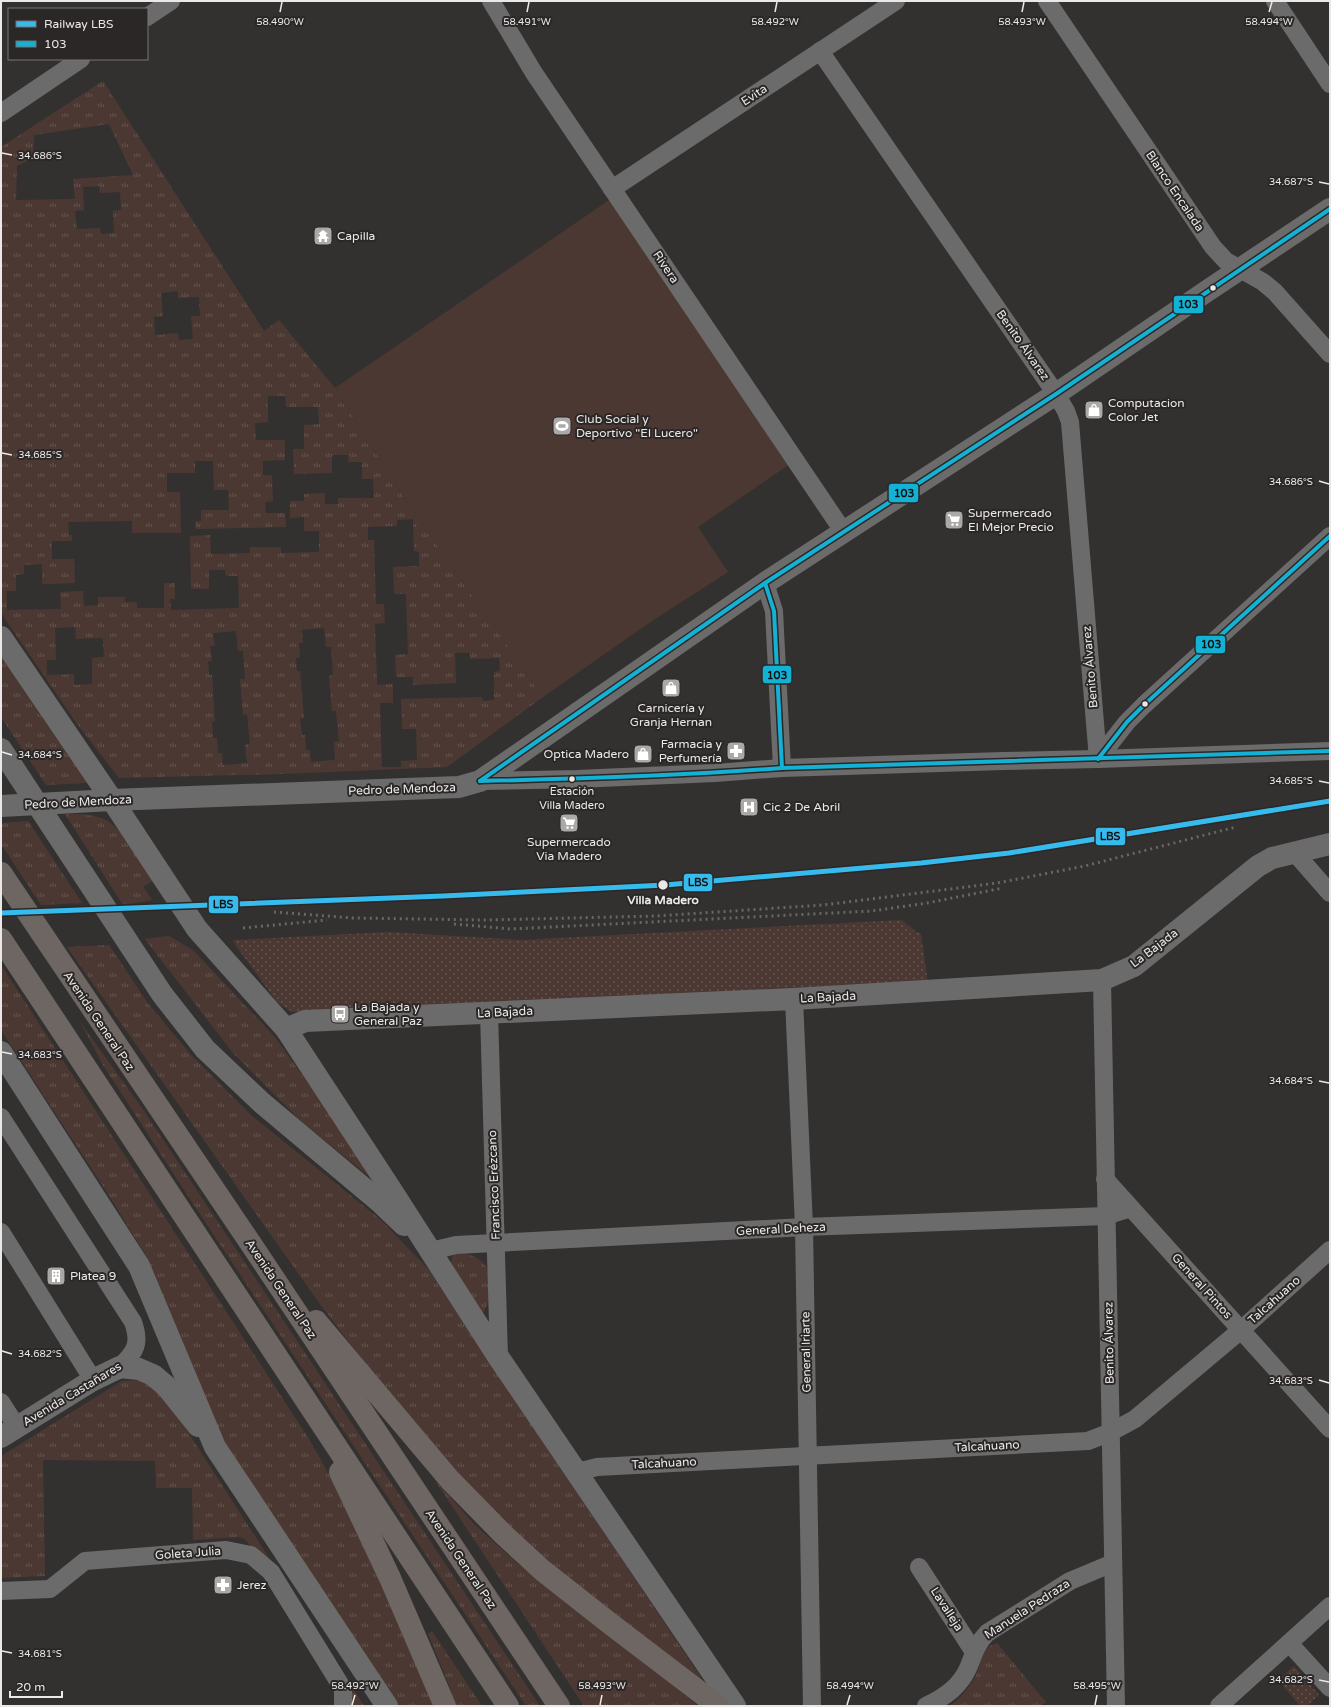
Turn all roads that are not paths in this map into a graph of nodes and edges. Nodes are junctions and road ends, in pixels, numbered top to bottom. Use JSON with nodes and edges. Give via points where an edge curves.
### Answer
{"nodes":[{"id":1,"x":171,"y":1,"type":"edge"},
{"id":2,"x":491,"y":1,"type":"edge"},
{"id":3,"x":896,"y":1,"type":"edge"},
{"id":4,"x":1047,"y":1,"type":"edge"},
{"id":5,"x":1275,"y":1,"type":"edge"},
{"id":6,"x":148,"y":16,"type":"edge"},
{"id":7,"x":820,"y":51,"type":"junction"},
{"id":8,"x":80,"y":60,"type":"edge"},
{"id":9,"x":1330,"y":84,"type":"edge"},
{"id":10,"x":1,"y":113,"type":"edge"},
{"id":11,"x":612,"y":189,"type":"junction"},
{"id":12,"x":1330,"y":209,"type":"edge"},
{"id":13,"x":1239,"y":269,"type":"junction"},
{"id":14,"x":1330,"y":354,"type":"edge"},
{"id":15,"x":1056,"y":394,"type":"junction"},
{"id":16,"x":844,"y":531,"type":"junction"},
{"id":17,"x":1330,"y":536,"type":"edge"},
{"id":18,"x":765,"y":584,"type":"junction"},
{"id":19,"x":1,"y":637,"type":"edge"},
{"id":20,"x":1,"y":749,"type":"edge"},
{"id":21,"x":1330,"y":751,"type":"edge"},
{"id":22,"x":1098,"y":759,"type":"junction"},
{"id":23,"x":782,"y":768,"type":"junction"},
{"id":24,"x":480,"y":781,"type":"junction"},
{"id":25,"x":112,"y":800,"type":"junction"},
{"id":26,"x":1,"y":806,"type":"edge"},
{"id":27,"x":1330,"y":844,"type":"edge"},
{"id":28,"x":1295,"y":853,"type":"junction"},
{"id":29,"x":1,"y":874,"type":"edge"},
{"id":30,"x":1330,"y":893,"type":"edge"},
{"id":31,"x":1,"y":939,"type":"edge"},
{"id":32,"x":1102,"y":980,"type":"junction"},
{"id":33,"x":794,"y":999,"type":"junction"},
{"id":34,"x":489,"y":1012,"type":"junction"},
{"id":35,"x":286,"y":1029,"type":"junction"},
{"id":36,"x":1,"y":1052,"type":"edge"},
{"id":37,"x":1,"y":1117,"type":"edge"},
{"id":38,"x":1106,"y":1179,"type":"junction"},
{"id":39,"x":1131,"y":1208,"type":"junction"},
{"id":40,"x":1106,"y":1216,"type":"junction"},
{"id":41,"x":804,"y":1228,"type":"junction"},
{"id":42,"x":1,"y":1232,"type":"edge"},
{"id":43,"x":496,"y":1243,"type":"junction"},
{"id":44,"x":253,"y":1247,"type":"junction"},
{"id":45,"x":429,"y":1248,"type":"junction"},
{"id":46,"x":1330,"y":1250,"type":"edge"},
{"id":47,"x":1241,"y":1330,"type":"junction"},
{"id":48,"x":499,"y":1358,"type":"junction"},
{"id":49,"x":120,"y":1367,"type":"junction"},
{"id":50,"x":94,"y":1380,"type":"junction"},
{"id":51,"x":1,"y":1402,"type":"edge"},
{"id":52,"x":307,"y":1403,"type":"junction"},
{"id":53,"x":1330,"y":1429,"type":"edge"},
{"id":54,"x":9,"y":1432,"type":"edge"},
{"id":55,"x":1111,"y":1432,"type":"junction"},
{"id":56,"x":215,"y":1448,"type":"junction"},
{"id":57,"x":808,"y":1455,"type":"junction"},
{"id":58,"x":578,"y":1472,"type":"junction"},
{"id":59,"x":1113,"y":1564,"type":"junction"},
{"id":60,"x":919,"y":1567,"type":"dead end"},
{"id":61,"x":1,"y":1591,"type":"edge"},
{"id":62,"x":1330,"y":1606,"type":"edge"},
{"id":63,"x":1289,"y":1643,"type":"junction"},
{"id":64,"x":974,"y":1652,"type":"junction"},
{"id":65,"x":1330,"y":1688,"type":"edge"},
{"id":66,"x":343,"y":1706,"type":"edge"},
{"id":67,"x":387,"y":1706,"type":"edge"},
{"id":68,"x":445,"y":1706,"type":"edge"},
{"id":69,"x":508,"y":1706,"type":"edge"},
{"id":70,"x":559,"y":1706,"type":"edge"},
{"id":71,"x":718,"y":1706,"type":"edge"},
{"id":72,"x":735,"y":1706,"type":"edge"},
{"id":73,"x":812,"y":1706,"type":"edge"},
{"id":74,"x":926,"y":1706,"type":"edge"},
{"id":75,"x":1116,"y":1706,"type":"edge"},
{"id":76,"x":1219,"y":1706,"type":"edge"}],
"edges":[{"from":1,"to":6,"type":"street"},
{"from":2,"to":11,"type":"street","name":"Rivera","via":[[534,73]]},
{"from":3,"to":7,"type":"street","name":"Evita"},
{"from":4,"to":13,"type":"street","name":"Blanco Encalada","via":[[1213,247],[1226,261]]},
{"from":5,"to":9,"type":"street"},
{"from":7,"to":11,"type":"street","name":"Evita"},
{"from":7,"to":15,"type":"street","name":"Benito Álvarez"},
{"from":8,"to":10,"type":"street"},
{"from":11,"to":16,"type":"street","name":"Rivera"},
{"from":12,"to":13,"type":"street"},
{"from":13,"to":14,"type":"street","name":"Blanco Encalada","via":[[1275,292]]},
{"from":13,"to":15,"type":"street"},
{"from":15,"to":16,"type":"street"},
{"from":15,"to":22,"type":"street","name":"Benito Álvarez","via":[[1070,422]]},
{"from":16,"to":18,"type":"street"},
{"from":17,"to":22,"type":"street","via":[[1144,705]]},
{"from":18,"to":23,"type":"street","via":[[774,611]]},
{"from":18,"to":24,"type":"street"},
{"from":19,"to":25,"type":"street"},
{"from":20,"to":45,"type":"street","via":[[162,994],[206,1049],[262,1103],[380,1202]]},
{"from":21,"to":22,"type":"street","name":"Pedro de Mendoza"},
{"from":22,"to":23,"type":"street","name":"Pedro de Mendoza"},
{"from":23,"to":24,"type":"street","name":"Pedro de Mendoza","via":[[577,779]]},
{"from":24,"to":25,"type":"street","name":"Pedro de Mendoza","via":[[459,787]]},
{"from":25,"to":26,"type":"street","name":"Pedro de Mendoza"},
{"from":25,"to":35,"type":"street","via":[[196,929]]},
{"from":27,"to":28,"type":"street","name":"La Bajada"},
{"from":28,"to":30,"type":"street"},
{"from":28,"to":32,"type":"street","name":"La Bajada","via":[[1272,858],[1258,866],[1134,966]]},
{"from":29,"to":44,"type":"highway","name":"Avenida General Paz"},
{"from":31,"to":52,"type":"highway"},
{"from":32,"to":33,"type":"street","name":"La Bajada"},
{"from":32,"to":38,"type":"street","name":"Benito Álvarez"},
{"from":33,"to":34,"type":"street","name":"La Bajada"},
{"from":33,"to":41,"type":"street","name":"General Iriarte"},
{"from":34,"to":35,"type":"street","name":"La Bajada","via":[[305,1021]]},
{"from":34,"to":43,"type":"street","name":"Francisco Erézcano"},
{"from":35,"to":45,"type":"street"},
{"from":36,"to":56,"type":"street","via":[[139,1266]]},
{"from":37,"to":49,"type":"street","name":"Avenida Castañares","via":[[133,1322],[136,1343],[133,1353]]},
{"from":38,"to":39,"type":"street","name":"General Pintos"},
{"from":38,"to":40,"type":"street","name":"Benito Álvarez"},
{"from":39,"to":40,"type":"street","name":"General Deheza"},
{"from":39,"to":47,"type":"street","name":"General Pintos"},
{"from":40,"to":41,"type":"street","name":"General Deheza"},
{"from":40,"to":55,"type":"street","name":"Benito Álvarez"},
{"from":41,"to":43,"type":"street","name":"General Deheza"},
{"from":41,"to":57,"type":"street","name":"General Iriarte"},
{"from":42,"to":50,"type":"street"},
{"from":43,"to":45,"type":"street","name":"General Deheza"},
{"from":43,"to":48,"type":"street","name":"Francisco Erézcano"},
{"from":44,"to":70,"type":"highway","name":"Avenida General Paz"},
{"from":44,"to":71,"type":"highway","via":[[450,1480],[504,1535],[542,1570]]},
{"from":45,"to":48,"type":"street"},
{"from":46,"to":47,"type":"street","name":"Talcahuano"},
{"from":47,"to":53,"type":"street","name":"General Pintos"},
{"from":47,"to":55,"type":"street","name":"Talcahuano","via":[[1135,1419]]},
{"from":48,"to":58,"type":"street"},
{"from":49,"to":50,"type":"street","name":"Avenida Castañares"},
{"from":49,"to":56,"type":"street","via":[[139,1369],[153,1375],[166,1386]]},
{"from":50,"to":54,"type":"street","name":"Avenida Castañares"},
{"from":51,"to":54,"type":"street"},
{"from":52,"to":68,"type":"highway","via":[[390,1578]]},
{"from":52,"to":69,"type":"highway"},
{"from":55,"to":57,"type":"street","name":"Talcahuano","via":[[1088,1441]]},
{"from":55,"to":59,"type":"street","name":"Benito Álvarez"},
{"from":56,"to":67,"type":"street"},
{"from":57,"to":58,"type":"street","name":"Talcahuano","via":[[597,1467]]},
{"from":57,"to":73,"type":"street","name":"General Iriarte"},
{"from":58,"to":72,"type":"street"},
{"from":59,"to":64,"type":"street","name":"Manuela Pedraza","via":[[1070,1581],[987,1633],[978,1642]]},
{"from":59,"to":75,"type":"street","name":"Benito Álvarez"},
{"from":60,"to":64,"type":"street","name":"Lavalleja"},
{"from":61,"to":66,"type":"street","name":"Goleta Julia","via":[[50,1589],[85,1561],[226,1550],[251,1555],[271,1572],[343,1689]]},
{"from":62,"to":63,"type":"street"},
{"from":63,"to":65,"type":"street"},
{"from":63,"to":76,"type":"street"},
{"from":64,"to":74,"type":"street","name":"Manuela Pedraza","via":[[969,1668],[957,1686]]}]}
